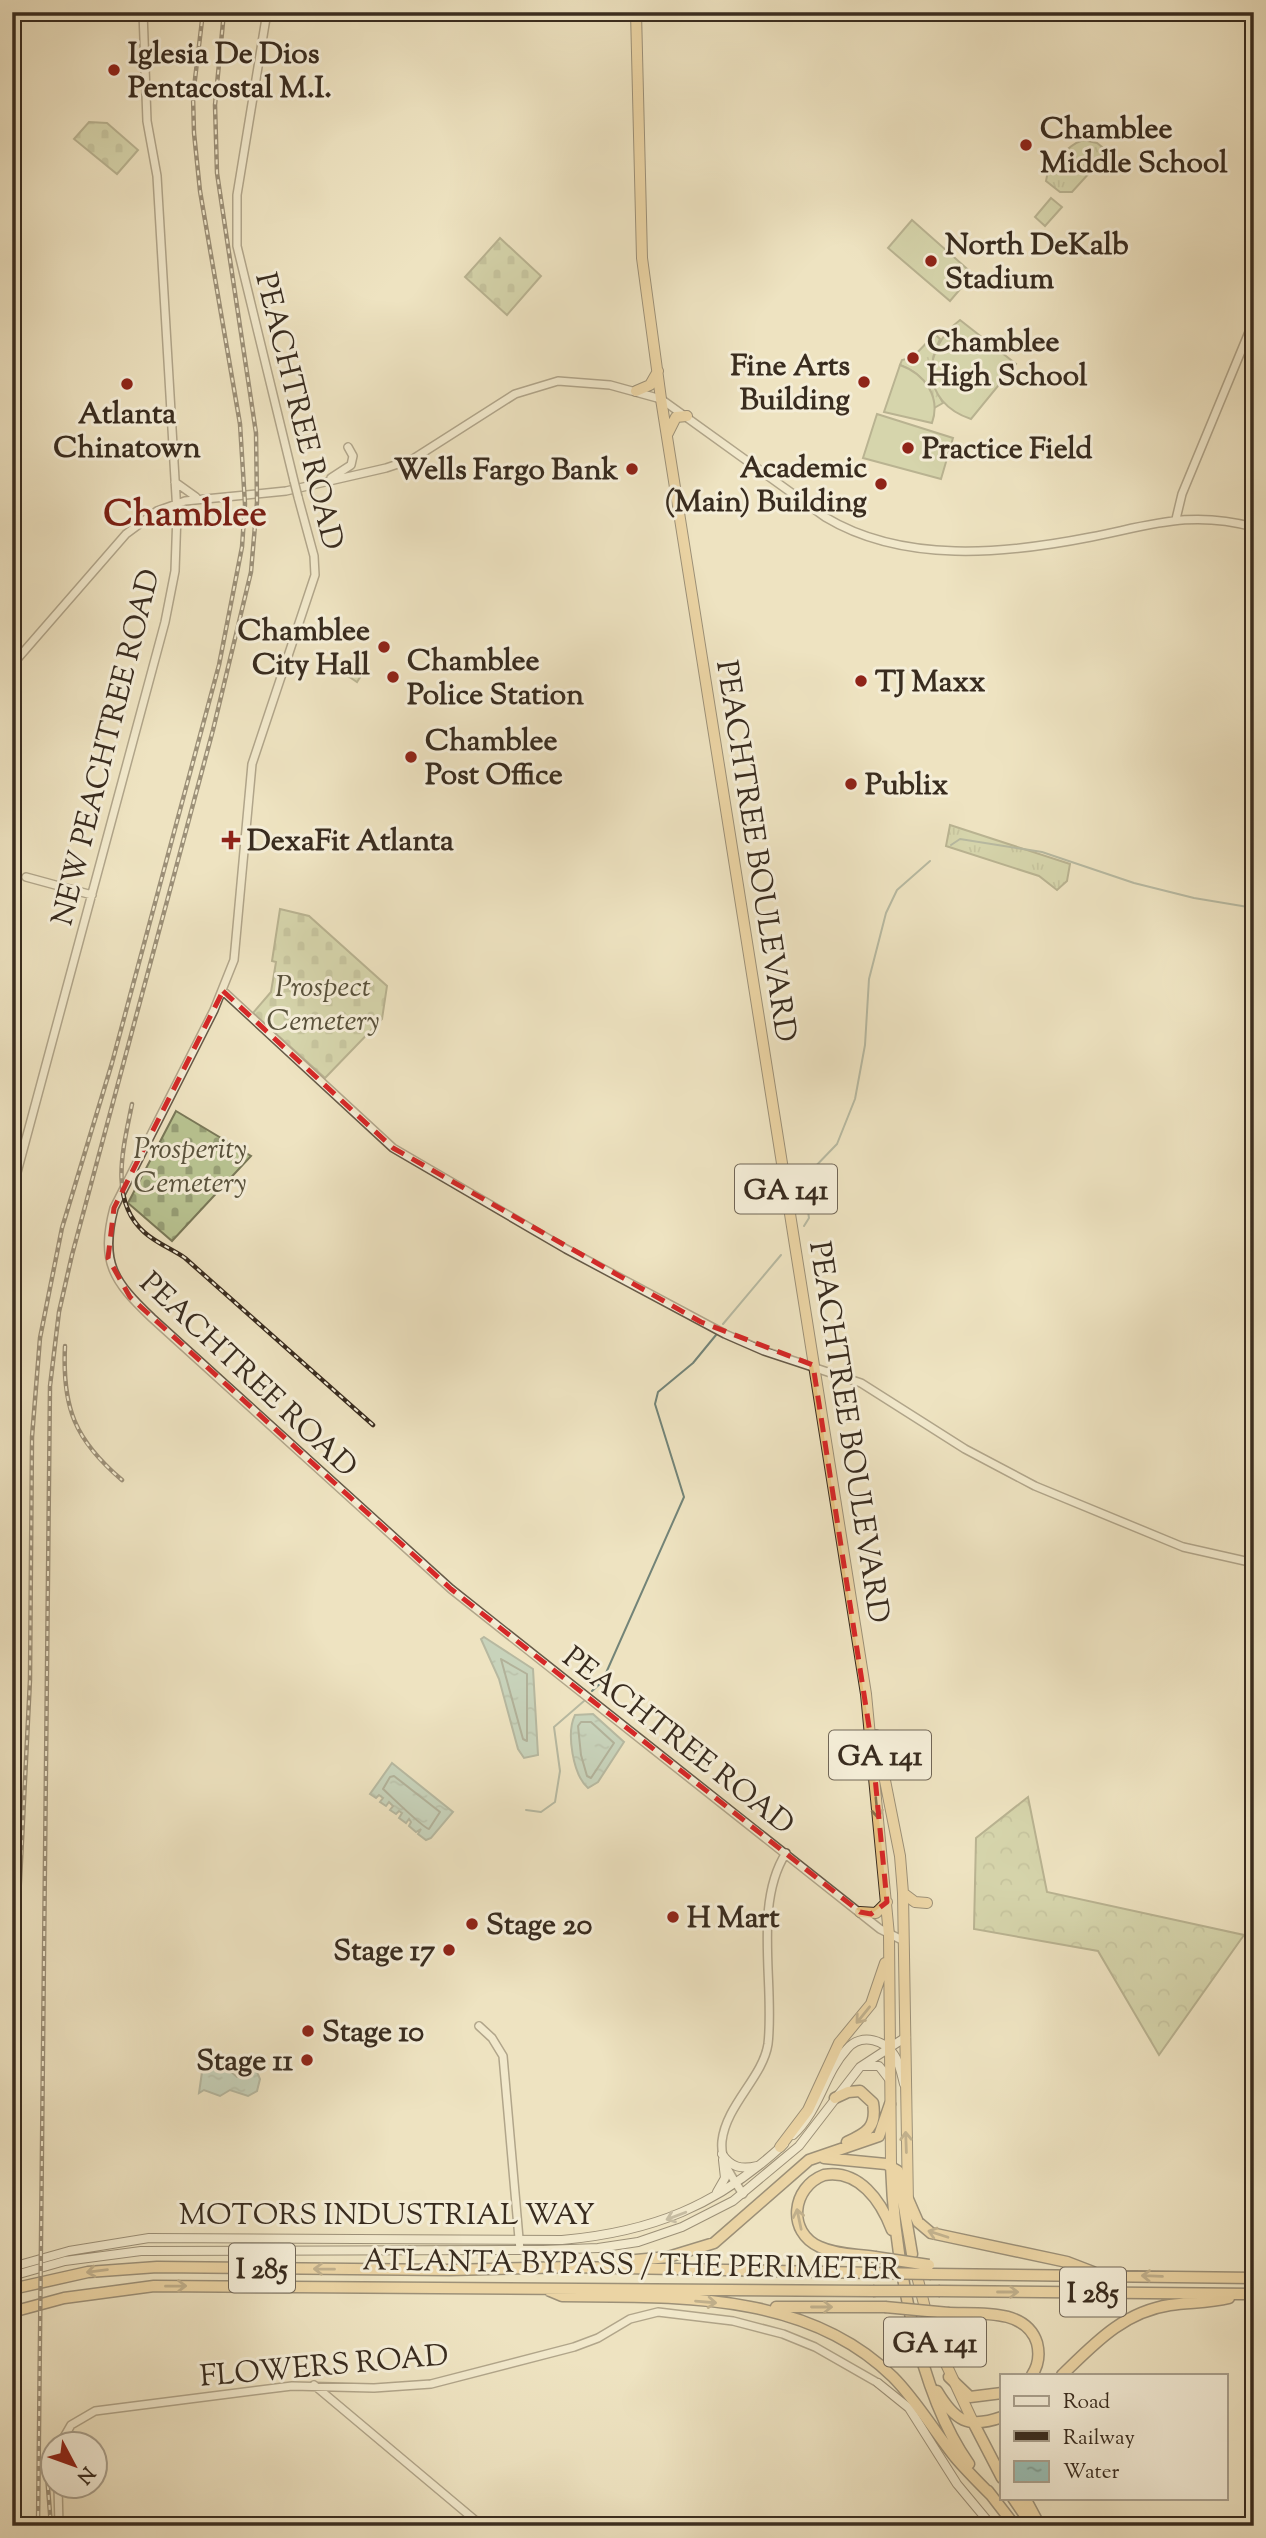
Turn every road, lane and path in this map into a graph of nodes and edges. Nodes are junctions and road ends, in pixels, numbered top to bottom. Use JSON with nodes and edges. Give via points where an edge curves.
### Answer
{"nodes":[{"id":1,"x":142,"y":12,"type":"edge"},
{"id":2,"x":267,"y":12,"type":"edge"},
{"id":3,"x":636,"y":12,"type":"edge"},
{"id":4,"x":157,"y":176,"type":"junction"},
{"id":5,"x":148,"y":190,"type":"dead end"},
{"id":6,"x":1254,"y":320,"type":"edge"},
{"id":7,"x":658,"y":371,"type":"junction"},
{"id":8,"x":636,"y":391,"type":"junction"},
{"id":9,"x":661,"y":399,"type":"junction"},
{"id":10,"x":687,"y":416,"type":"junction"},
{"id":11,"x":668,"y":437,"type":"junction"},
{"id":12,"x":348,"y":447,"type":"dead end"},
{"id":13,"x":175,"y":482,"type":"junction"},
{"id":14,"x":321,"y":483,"type":"junction"},
{"id":15,"x":200,"y":498,"type":"junction"},
{"id":16,"x":176,"y":503,"type":"junction"},
{"id":17,"x":157,"y":511,"type":"junction"},
{"id":18,"x":1175,"y":519,"type":"junction"},
{"id":19,"x":177,"y":525,"type":"junction"},
{"id":20,"x":1254,"y":527,"type":"edge"},
{"id":21,"x":12,"y":665,"type":"edge"},
{"id":22,"x":26,"y":877,"type":"dead end"},
{"id":23,"x":92,"y":895,"type":"junction"},
{"id":24,"x":223,"y":991,"type":"junction"},
{"id":25,"x":12,"y":1191,"type":"edge"},
{"id":26,"x":813,"y":1365,"type":"junction"},
{"id":27,"x":1254,"y":1563,"type":"edge"},
{"id":28,"x":866,"y":1694,"type":"junction"},
{"id":29,"x":786,"y":1853,"type":"junction"},
{"id":30,"x":903,"y":1893,"type":"junction"},
{"id":31,"x":887,"y":1902,"type":"junction"},
{"id":32,"x":927,"y":1903,"type":"dead end"},
{"id":33,"x":860,"y":1912,"type":"junction"},
{"id":34,"x":889,"y":1935,"type":"junction"},
{"id":35,"x":904,"y":1941,"type":"junction"},
{"id":36,"x":888,"y":1952,"type":"junction"},
{"id":37,"x":479,"y":2026,"type":"dead end"},
{"id":38,"x":906,"y":2037,"type":"junction"},
{"id":39,"x":890,"y":2050,"type":"junction"},
{"id":40,"x":860,"y":2067,"type":"junction"},
{"id":41,"x":889,"y":2079,"type":"junction"},
{"id":42,"x":904,"y":2084,"type":"junction"},
{"id":43,"x":835,"y":2098,"type":"junction"},
{"id":44,"x":890,"y":2104,"type":"junction"},
{"id":45,"x":780,"y":2147,"type":"junction"},
{"id":46,"x":820,"y":2154,"type":"junction"},
{"id":47,"x":722,"y":2157,"type":"junction"},
{"id":48,"x":760,"y":2165,"type":"junction"},
{"id":49,"x":891,"y":2165,"type":"junction"},
{"id":50,"x":788,"y":2178,"type":"junction"},
{"id":51,"x":736,"y":2184,"type":"junction"},
{"id":52,"x":743,"y":2194,"type":"junction"},
{"id":53,"x":710,"y":2199,"type":"junction"},
{"id":54,"x":908,"y":2199,"type":"junction"},
{"id":55,"x":520,"y":2240,"type":"junction"},
{"id":56,"x":898,"y":2245,"type":"junction"},
{"id":57,"x":520,"y":2250,"type":"junction"},
{"id":58,"x":912,"y":2254,"type":"junction"},
{"id":59,"x":12,"y":2267,"type":"edge"},
{"id":60,"x":572,"y":2267,"type":"junction"},
{"id":61,"x":930,"y":2270,"type":"junction"},
{"id":62,"x":1099,"y":2274,"type":"junction"},
{"id":63,"x":12,"y":2276,"type":"edge"},
{"id":64,"x":1254,"y":2278,"type":"edge"},
{"id":65,"x":541,"y":2288,"type":"junction"},
{"id":66,"x":12,"y":2289,"type":"edge"},
{"id":67,"x":1250,"y":2294,"type":"edge"},
{"id":68,"x":759,"y":2307,"type":"junction"},
{"id":69,"x":12,"y":2312,"type":"edge"},
{"id":70,"x":928,"y":2373,"type":"junction"},
{"id":71,"x":1032,"y":2374,"type":"edge"},
{"id":72,"x":1063,"y":2374,"type":"edge"},
{"id":73,"x":949,"y":2378,"type":"junction"},
{"id":74,"x":878,"y":2383,"type":"joint"},
{"id":75,"x":313,"y":2385,"type":"junction"},
{"id":76,"x":340,"y":2386,"type":"junction"},
{"id":77,"x":1000,"y":2393,"type":"edge"},
{"id":78,"x":334,"y":2403,"type":"junction"},
{"id":79,"x":1000,"y":2418,"type":"edge"},
{"id":80,"x":974,"y":2424,"type":"junction"},
{"id":81,"x":68,"y":2430,"type":"edge"},
{"id":82,"x":1000,"y":2474,"type":"edge"},
{"id":83,"x":991,"y":2495,"type":"junction"},
{"id":84,"x":59,"y":2500,"type":"edge"},
{"id":85,"x":1014,"y":2500,"type":"edge"},
{"id":86,"x":1026,"y":2500,"type":"edge"},
{"id":87,"x":60,"y":2526,"type":"edge"},
{"id":88,"x":482,"y":2526,"type":"edge"},
{"id":89,"x":992,"y":2526,"type":"edge"},
{"id":90,"x":1014,"y":2526,"type":"edge"},
{"id":91,"x":1032,"y":2526,"type":"edge"},
{"id":92,"x":1040,"y":2526,"type":"edge"}],
"edges":[{"from":1,"to":4,"type":"street","name":"NEW PEACHTREE ROAD","via":[[147,121]]},
{"from":2,"to":24,"type":"street","name":"PEACHTREE ROAD","bridge":true,"via":[[237,195],[237,246],[315,575],[253,764],[236,947]]},
{"from":3,"to":7,"type":"highway","name":"PEACHTREE BOULEVARD","number":"GA 141","via":[[642,258]]},
{"from":4,"to":5,"type":"street"},
{"from":4,"to":13,"type":"street","name":"NEW PEACHTREE ROAD"},
{"from":6,"to":18,"type":"street"},
{"from":7,"to":8,"type":"highway","via":[[650,384]]},
{"from":7,"to":9,"type":"highway","name":"PEACHTREE BOULEVARD","number":"GA 141"},
{"from":8,"to":9,"type":"street"},
{"from":8,"to":14,"type":"street","via":[[578,381],[544,384],[515,394],[412,459]]},
{"from":9,"to":10,"type":"street"},
{"from":9,"to":11,"type":"highway","name":"PEACHTREE BOULEVARD","number":"GA 141"},
{"from":10,"to":11,"type":"highway","via":[[676,417]]},
{"from":10,"to":18,"type":"street","via":[[823,516],[873,540],[924,549],[1045,546]]},
{"from":11,"to":26,"type":"highway","name":"PEACHTREE BOULEVARD","number":"GA 141"},
{"from":12,"to":14,"type":"street","via":[[353,456],[349,468]]},
{"from":13,"to":15,"type":"street"},
{"from":13,"to":16,"type":"street","name":"NEW PEACHTREE ROAD"},
{"from":14,"to":15,"type":"street","via":[[286,491]]},
{"from":15,"to":16,"type":"street"},
{"from":16,"to":17,"type":"street"},
{"from":16,"to":19,"type":"street","name":"NEW PEACHTREE ROAD"},
{"from":17,"to":19,"type":"street"},
{"from":17,"to":21,"type":"street","via":[[126,534]]},
{"from":18,"to":20,"type":"street","via":[[1211,517]]},
{"from":19,"to":23,"type":"street","name":"NEW PEACHTREE ROAD","via":[[175,572],[165,622]]},
{"from":22,"to":23,"type":"street"},
{"from":23,"to":25,"type":"street","name":"NEW PEACHTREE ROAD"},
{"from":24,"to":26,"type":"street","via":[[393,1148],[701,1322],[764,1351]]},
{"from":24,"to":29,"type":"street","name":"PEACHTREE ROAD","via":[[114,1208],[107,1244],[118,1282],[431,1572]]},
{"from":26,"to":27,"type":"street","via":[[882,1393],[990,1464],[1078,1505],[1183,1547]]},
{"from":26,"to":28,"type":"highway","name":"PEACHTREE BOULEVARD","number":"GA 141"},
{"from":28,"to":30,"type":"highway","name":"PEACHTREE BOULEVARD","number":"GA 141","via":[[895,1830]]},
{"from":28,"to":31,"type":"highway","name":"PEACHTREE BOULEVARD","number":"GA 141","one_way":true},
{"from":29,"to":33,"type":"street","name":"PEACHTREE ROAD"},
{"from":29,"to":47,"type":"street","via":[[777,1867],[769,1905],[767,2047],[725,2127]]},
{"from":30,"to":32,"type":"highway","via":[[915,1902]]},
{"from":30,"to":35,"type":"highway","name":"PEACHTREE BOULEVARD","number":"GA 141"},
{"from":31,"to":33,"type":"highway","via":[[876,1913]]},
{"from":31,"to":34,"type":"highway","name":"PEACHTREE BOULEVARD","number":"GA 141"},
{"from":33,"to":34,"type":"street","name":"PEACHTREE ROAD"},
{"from":34,"to":35,"type":"street","name":"PEACHTREE ROAD"},
{"from":34,"to":36,"type":"highway","name":"PEACHTREE BOULEVARD","number":"GA 141"},
{"from":35,"to":38,"type":"highway","number":"GA 141"},
{"from":36,"to":39,"type":"highway","number":"GA 141"},
{"from":36,"to":45,"type":"highway","one_way":true,"via":[[871,2004],[839,2043],[808,2109]]},
{"from":37,"to":55,"type":"street","via":[[503,2056]]},
{"from":38,"to":39,"type":"main road","name":"MOTORS INDUSTRIAL WAY"},
{"from":38,"to":42,"type":"highway","number":"GA 141"},
{"from":39,"to":40,"type":"main road","name":"MOTORS INDUSTRIAL WAY"},
{"from":39,"to":41,"type":"highway","number":"GA 141"},
{"from":39,"to":42,"type":"main road"},
{"from":39,"to":45,"type":"main road","name":"MOTORS INDUSTRIAL WAY","via":[[872,2039],[847,2048],[810,2118]]},
{"from":40,"to":41,"type":"main road","via":[[880,2067]]},
{"from":40,"to":43,"type":"main road","name":"MOTORS INDUSTRIAL WAY"},
{"from":41,"to":44,"type":"highway","number":"GA 141"},
{"from":54,"to":42,"type":"highway","number":"GA 141","one_way":true},
{"from":43,"to":46,"type":"highway","via":[[854,2091],[867,2094],[873,2103],[874,2123],[865,2134]]},
{"from":43,"to":52,"type":"main road","name":"MOTORS INDUSTRIAL WAY","via":[[800,2146]]},
{"from":44,"to":46,"type":"highway","via":[[879,2136]]},
{"from":44,"to":49,"type":"highway","number":"GA 141"},
{"from":45,"to":48,"type":"main road","name":"MOTORS INDUSTRIAL WAY"},
{"from":46,"to":50,"type":"highway"},
{"from":47,"to":48,"type":"main road","via":[[739,2168]]},
{"from":47,"to":51,"type":"street"},
{"from":47,"to":53,"type":"main road","via":[[723,2186]]},
{"from":48,"to":51,"type":"main road","name":"MOTORS INDUSTRIAL WAY"},
{"from":49,"to":50,"type":"highway","via":[[823,2158]]},
{"from":49,"to":56,"type":"highway","number":"GA 141"},
{"from":49,"to":58,"type":"highway","via":[[901,2177]]},
{"from":50,"to":60,"type":"highway","via":[[726,2235],[695,2251]]},
{"from":51,"to":52,"type":"street"},
{"from":51,"to":53,"type":"main road","name":"MOTORS INDUSTRIAL WAY"},
{"from":52,"to":57,"type":"main road","name":"MOTORS INDUSTRIAL WAY","via":[[702,2218],[638,2242]]},
{"from":53,"to":55,"type":"main road","name":"MOTORS INDUSTRIAL WAY","one_way":true,"via":[[662,2221],[615,2234]]},
{"from":54,"to":58,"type":"highway","number":"GA 141"},
{"from":62,"to":54,"type":"highway","one_way":true,"via":[[1067,2262],[931,2233],[920,2226]]},
{"from":55,"to":57,"type":"street"},
{"from":55,"to":59,"type":"main road","name":"MOTORS INDUSTRIAL WAY","via":[[149,2238]]},
{"from":61,"to":56,"type":"highway","one_way":true,"bridge":true,"via":[[818,2246],[806,2236],[798,2200],[807,2186],[830,2174],[844,2175],[860,2183],[883,2210]]},
{"from":56,"to":70,"type":"highway","number":"GA 141"},
{"from":57,"to":63,"type":"main road","name":"MOTORS INDUSTRIAL WAY","via":[[141,2251],[65,2261]]},
{"from":58,"to":73,"type":"highway","number":"GA 141","via":[[928,2323]]},
{"from":60,"to":61,"type":"highway","name":"ATLANTA BYPASS / THE PERIMETER","number":"I 285","bridge":true},
{"from":60,"to":66,"type":"highway","name":"ATLANTA BYPASS / THE PERIMETER","number":"I 285","one_way":true,"via":[[158,2267],[88,2272]]},
{"from":61,"to":62,"type":"highway","number":"I 285"},
{"from":64,"to":62,"type":"highway","number":"I 285","one_way":true},
{"from":65,"to":67,"type":"highway","name":"ATLANTA BYPASS / THE PERIMETER","number":"I 285","one_way":true,"bridge":true},
{"from":65,"to":68,"type":"highway","one_way":true,"via":[[562,2296],[653,2297]]},
{"from":69,"to":65,"type":"highway","name":"ATLANTA BYPASS / THE PERIMETER","number":"I 285","one_way":true,"via":[[64,2298],[155,2286]]},
{"from":67,"to":72,"type":"highway","via":[[1169,2305],[1134,2316],[1101,2337]]},
{"from":68,"to":71,"type":"highway","one_way":true,"bridge":true,"via":[[885,2308],[1006,2316],[1032,2334],[1038,2351]]},
{"from":68,"to":83,"type":"highway","via":[[832,2331],[867,2354],[895,2379]]},
{"from":70,"to":80,"type":"highway","via":[[952,2412]]},
{"from":70,"to":83,"type":"highway","number":"GA 141","via":[[953,2438]]},
{"from":73,"to":77,"type":"highway","via":[[970,2397]]},
{"from":73,"to":80,"type":"highway","number":"GA 141"},
{"from":74,"to":76,"type":"street","name":"FLOWERS ROAD","via":[[783,2334],[733,2321],[658,2312],[629,2319],[574,2347],[431,2384]]},
{"from":74,"to":89,"type":"main road","name":"FLOWERS ROAD","via":[[909,2408],[957,2484]]},
{"from":75,"to":76,"type":"street","name":"FLOWERS ROAD"},
{"from":75,"to":78,"type":"street"},
{"from":75,"to":81,"type":"street","name":"FLOWERS ROAD","via":[[95,2411]]},
{"from":76,"to":78,"type":"street"},
{"from":78,"to":88,"type":"street"},
{"from":79,"to":80,"type":"highway"},
{"from":80,"to":82,"type":"highway","number":"GA 141"},
{"from":83,"to":90,"type":"highway","number":"GA 141"},
{"from":84,"to":87,"type":"street"},
{"from":85,"to":91,"type":"highway"},
{"from":86,"to":92,"type":"highway"}]}
